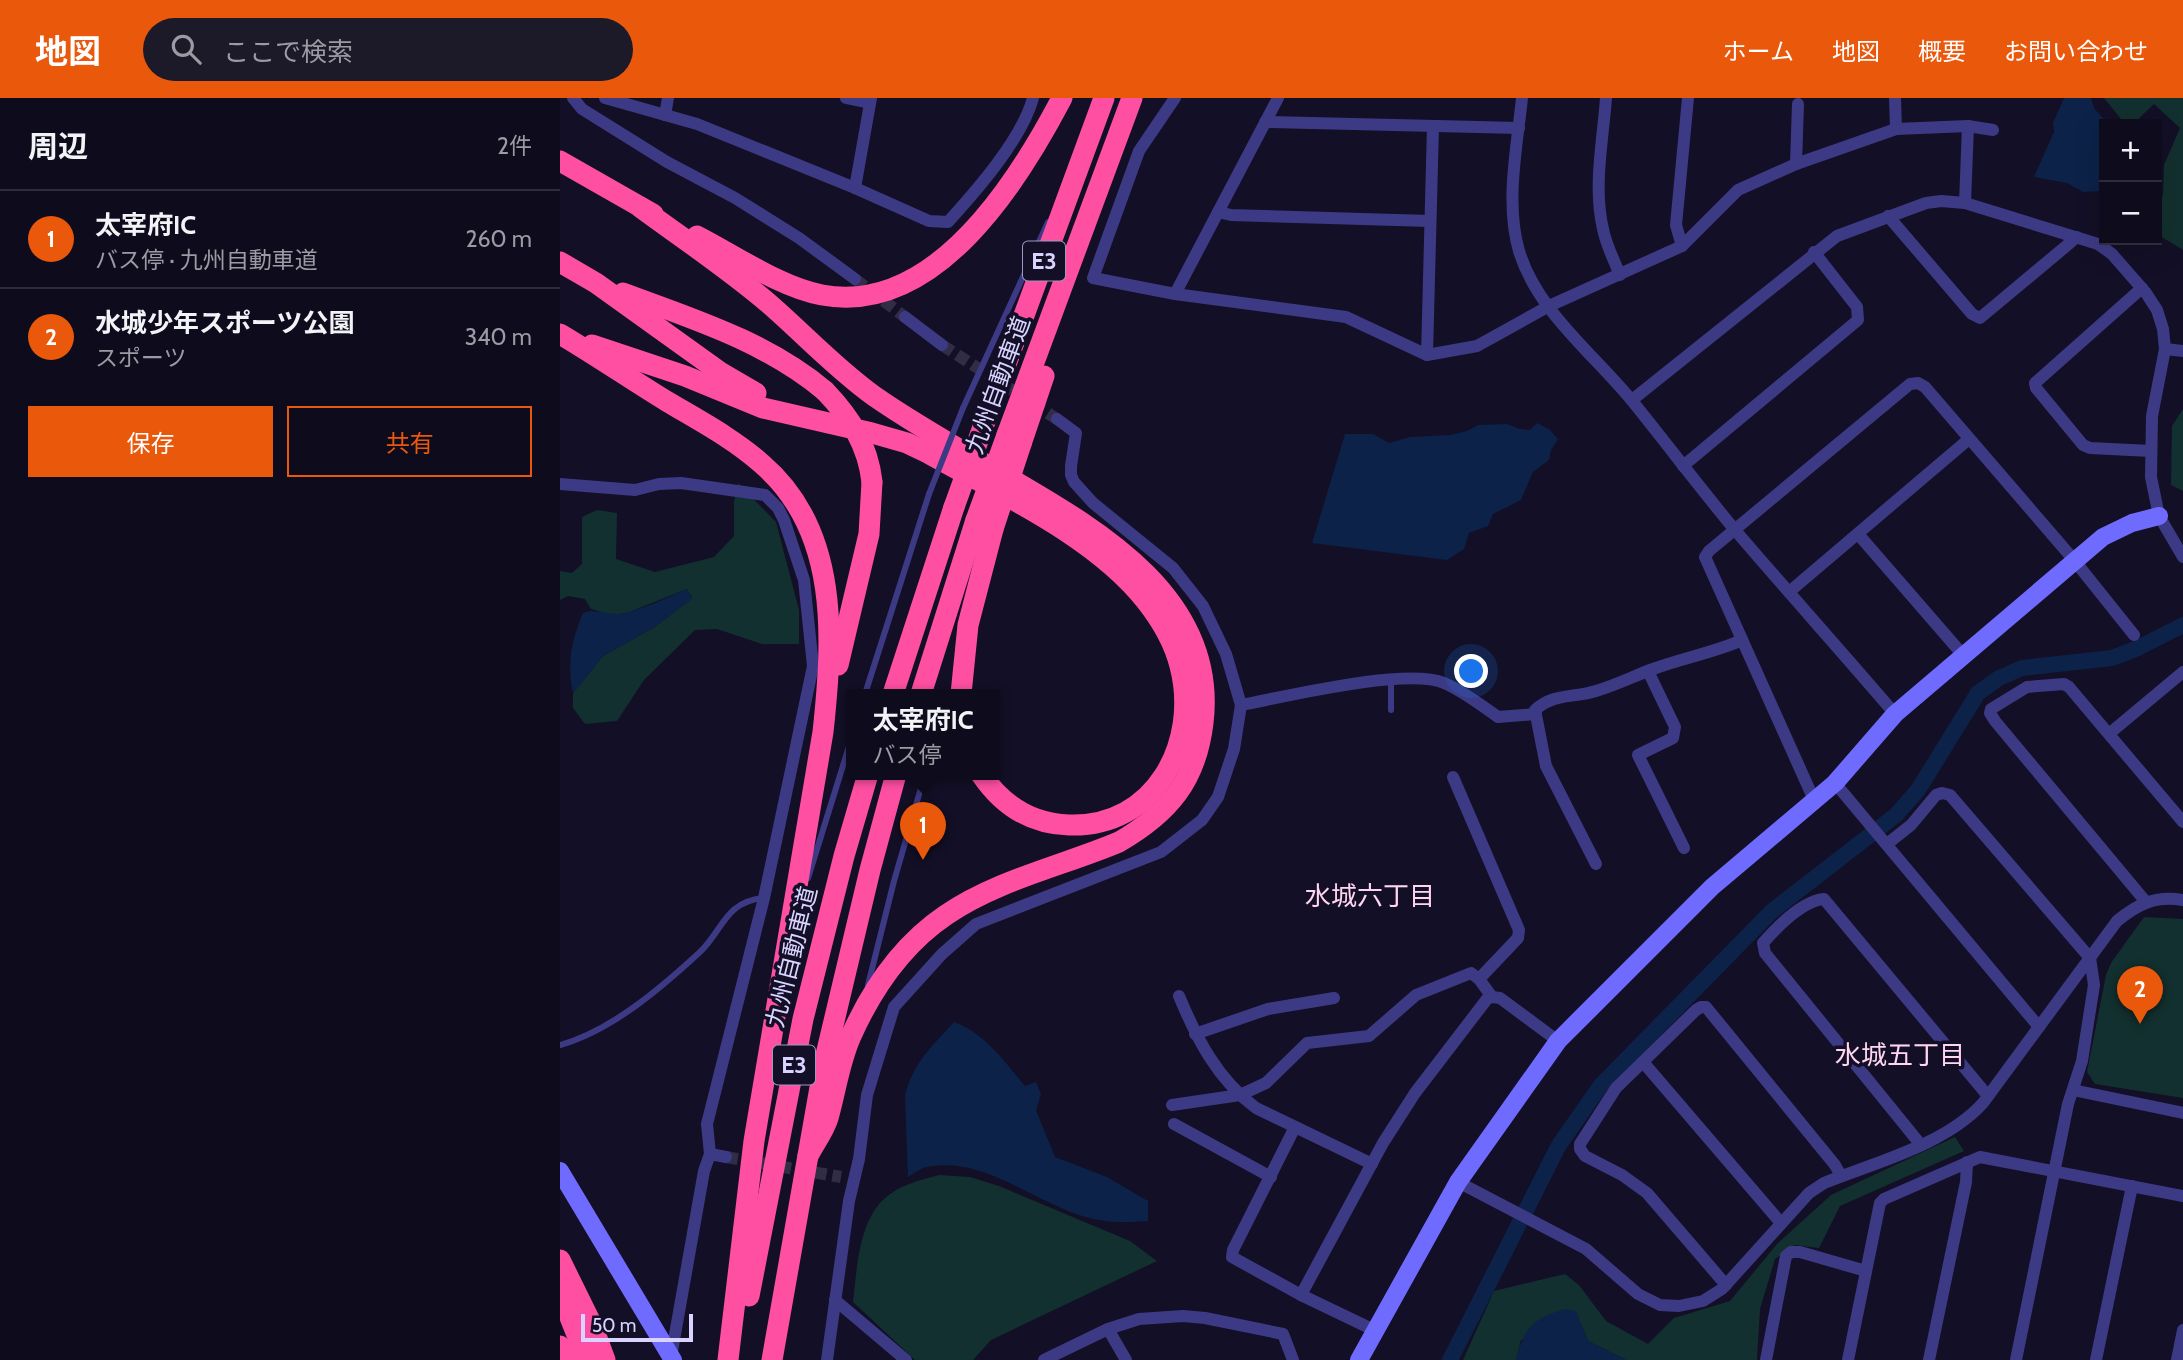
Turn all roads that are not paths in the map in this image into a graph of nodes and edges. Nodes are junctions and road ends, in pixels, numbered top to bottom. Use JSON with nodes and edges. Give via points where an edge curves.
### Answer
{"nodes":[{"id":1,"x":572,"y":98,"type":"edge"},
{"id":2,"x":605,"y":98,"type":"edge"},
{"id":3,"x":668,"y":98,"type":"edge"},
{"id":4,"x":846,"y":98,"type":"edge"},
{"id":5,"x":1033,"y":98,"type":"edge"},
{"id":6,"x":1062,"y":98,"type":"edge"},
{"id":7,"x":1132,"y":98,"type":"edge"},
{"id":8,"x":1175,"y":98,"type":"edge"},
{"id":9,"x":1278,"y":98,"type":"edge"},
{"id":10,"x":1521,"y":98,"type":"edge"},
{"id":11,"x":1606,"y":98,"type":"edge"},
{"id":12,"x":1688,"y":98,"type":"edge"},
{"id":13,"x":1895,"y":98,"type":"edge"},
{"id":14,"x":870,"y":100,"type":"edge"},
{"id":15,"x":1103,"y":100,"type":"edge"},
{"id":16,"x":1798,"y":104,"type":"dead end"},
{"id":17,"x":665,"y":116,"type":"junction"},
{"id":18,"x":1265,"y":122,"type":"junction"},
{"id":19,"x":1433,"y":126,"type":"junction"},
{"id":20,"x":1968,"y":126,"type":"junction"},
{"id":21,"x":1519,"y":128,"type":"junction"},
{"id":22,"x":1896,"y":129,"type":"junction"},
{"id":23,"x":1993,"y":130,"type":"dead end"},
{"id":24,"x":560,"y":161,"type":"edge"},
{"id":25,"x":1796,"y":164,"type":"junction"},
{"id":26,"x":855,"y":188,"type":"junction"},
{"id":27,"x":1058,"y":200,"type":"dead end"},
{"id":28,"x":1965,"y":203,"type":"junction"},
{"id":29,"x":640,"y":207,"type":"junction"},
{"id":30,"x":1052,"y":212,"type":"dead end"},
{"id":31,"x":1218,"y":212,"type":"junction"},
{"id":32,"x":1888,"y":216,"type":"junction"},
{"id":33,"x":1430,"y":222,"type":"junction"},
{"id":34,"x":2077,"y":237,"type":"junction"},
{"id":35,"x":1682,"y":246,"type":"junction"},
{"id":36,"x":1814,"y":252,"type":"junction"},
{"id":37,"x":560,"y":262,"type":"edge"},
{"id":38,"x":1620,"y":275,"type":"junction"},
{"id":39,"x":855,"y":279,"type":"tunnel mouth"},
{"id":40,"x":596,"y":283,"type":"junction"},
{"id":41,"x":2142,"y":288,"type":"junction"},
{"id":42,"x":1175,"y":294,"type":"junction"},
{"id":43,"x":1549,"y":306,"type":"junction"},
{"id":44,"x":905,"y":317,"type":"tunnel mouth"},
{"id":45,"x":561,"y":335,"type":"edge"},
{"id":46,"x":942,"y":345,"type":"tunnel mouth"},
{"id":47,"x":2165,"y":349,"type":"junction"},
{"id":48,"x":2183,"y":351,"type":"edge"},
{"id":49,"x":1427,"y":355,"type":"junction"},
{"id":50,"x":1632,"y":400,"type":"junction"},
{"id":51,"x":1057,"y":419,"type":"tunnel mouth"},
{"id":52,"x":827,"y":421,"type":"junction"},
{"id":53,"x":1969,"y":439,"type":"junction"},
{"id":54,"x":2151,"y":451,"type":"junction"},
{"id":55,"x":1683,"y":466,"type":"junction"},
{"id":56,"x":560,"y":484,"type":"edge"},
{"id":57,"x":2159,"y":516,"type":"junction"},
{"id":58,"x":985,"y":524,"type":"junction"},
{"id":59,"x":1735,"y":529,"type":"junction"},
{"id":60,"x":1858,"y":534,"type":"junction"},
{"id":61,"x":2183,"y":557,"type":"edge"},
{"id":62,"x":2074,"y":560,"type":"junction"},
{"id":63,"x":1789,"y":592,"type":"junction"},
{"id":64,"x":2134,"y":635,"type":"dead end"},
{"id":65,"x":1742,"y":640,"type":"junction"},
{"id":66,"x":1963,"y":655,"type":"junction"},
{"id":67,"x":1648,"y":671,"type":"junction"},
{"id":68,"x":2183,"y":671,"type":"edge"},
{"id":69,"x":1391,"y":679,"type":"junction"},
{"id":70,"x":867,"y":689,"type":"edge"},
{"id":71,"x":895,"y":689,"type":"edge"},
{"id":72,"x":922,"y":689,"type":"edge"},
{"id":73,"x":958,"y":689,"type":"edge"},
{"id":74,"x":1241,"y":705,"type":"junction"},
{"id":75,"x":1391,"y":710,"type":"dead end"},
{"id":76,"x":1895,"y":714,"type":"junction"},
{"id":77,"x":1536,"y":715,"type":"junction"},
{"id":78,"x":824,"y":732,"type":"junction"},
{"id":79,"x":2110,"y":733,"type":"junction"},
{"id":80,"x":846,"y":756,"type":"edge"},
{"id":81,"x":1453,"y":777,"type":"dead end"},
{"id":82,"x":866,"y":780,"type":"edge"},
{"id":83,"x":894,"y":780,"type":"edge"},
{"id":84,"x":923,"y":780,"type":"edge"},
{"id":85,"x":986,"y":780,"type":"edge"},
{"id":86,"x":1835,"y":783,"type":"junction"},
{"id":87,"x":1815,"y":802,"type":"junction"},
{"id":88,"x":2183,"y":822,"type":"edge"},
{"id":89,"x":1887,"y":844,"type":"junction"},
{"id":90,"x":1684,"y":848,"type":"dead end"},
{"id":91,"x":1596,"y":864,"type":"dead end"},
{"id":92,"x":764,"y":898,"type":"junction"},
{"id":93,"x":2183,"y":900,"type":"edge"},
{"id":94,"x":2146,"y":902,"type":"junction"},
{"id":95,"x":789,"y":936,"type":"junction"},
{"id":96,"x":2090,"y":958,"type":"junction"},
{"id":97,"x":1479,"y":979,"type":"junction"},
{"id":98,"x":1179,"y":996,"type":"dead end"},
{"id":99,"x":1492,"y":997,"type":"junction"},
{"id":100,"x":1334,"y":998,"type":"dead end"},
{"id":101,"x":861,"y":1015,"type":"junction"},
{"id":102,"x":2039,"y":1027,"type":"junction"},
{"id":103,"x":1195,"y":1034,"type":"junction"},
{"id":104,"x":1558,"y":1041,"type":"junction"},
{"id":105,"x":560,"y":1045,"type":"edge"},
{"id":106,"x":1643,"y":1062,"type":"junction"},
{"id":107,"x":2073,"y":1090,"type":"junction"},
{"id":108,"x":1240,"y":1095,"type":"junction"},
{"id":109,"x":1988,"y":1096,"type":"junction"},
{"id":110,"x":1172,"y":1105,"type":"dead end"},
{"id":111,"x":2183,"y":1113,"type":"edge"},
{"id":112,"x":1174,"y":1124,"type":"dead end"},
{"id":113,"x":1295,"y":1127,"type":"junction"},
{"id":114,"x":1921,"y":1145,"type":"junction"},
{"id":115,"x":710,"y":1154,"type":"junction"},
{"id":116,"x":808,"y":1156,"type":"junction"},
{"id":117,"x":726,"y":1157,"type":"tunnel mouth"},
{"id":118,"x":1967,"y":1162,"type":"junction"},
{"id":119,"x":1371,"y":1164,"type":"junction"},
{"id":120,"x":2055,"y":1170,"type":"junction"},
{"id":121,"x":560,"y":1171,"type":"edge"},
{"id":122,"x":1841,"y":1176,"type":"junction"},
{"id":123,"x":1271,"y":1177,"type":"junction"},
{"id":124,"x":1458,"y":1182,"type":"junction"},
{"id":125,"x":2132,"y":1185,"type":"junction"},
{"id":126,"x":2183,"y":1196,"type":"edge"},
{"id":127,"x":1781,"y":1223,"type":"junction"},
{"id":128,"x":560,"y":1260,"type":"edge"},
{"id":129,"x":1866,"y":1271,"type":"junction"},
{"id":130,"x":1726,"y":1285,"type":"junction"},
{"id":131,"x":560,"y":1292,"type":"edge"},
{"id":132,"x":1301,"y":1295,"type":"junction"},
{"id":133,"x":835,"y":1300,"type":"junction"},
{"id":134,"x":1108,"y":1329,"type":"junction"},
{"id":135,"x":1374,"y":1330,"type":"junction"},
{"id":136,"x":2183,"y":1330,"type":"edge"},
{"id":137,"x":560,"y":1346,"type":"edge"},
{"id":138,"x":672,"y":1358,"type":"edge"},
{"id":139,"x":566,"y":1360,"type":"edge"},
{"id":140,"x":587,"y":1360,"type":"edge"},
{"id":141,"x":605,"y":1360,"type":"edge"},
{"id":142,"x":728,"y":1360,"type":"edge"},
{"id":143,"x":738,"y":1360,"type":"edge"},
{"id":144,"x":772,"y":1360,"type":"edge"},
{"id":145,"x":827,"y":1360,"type":"edge"},
{"id":146,"x":906,"y":1360,"type":"edge"},
{"id":147,"x":1044,"y":1360,"type":"edge"},
{"id":148,"x":1125,"y":1360,"type":"edge"},
{"id":149,"x":1293,"y":1360,"type":"edge"},
{"id":150,"x":1359,"y":1360,"type":"edge"},
{"id":151,"x":1766,"y":1360,"type":"edge"},
{"id":152,"x":1848,"y":1360,"type":"edge"},
{"id":153,"x":1929,"y":1360,"type":"edge"},
{"id":154,"x":2016,"y":1360,"type":"edge"},
{"id":155,"x":2096,"y":1360,"type":"edge"},
{"id":156,"x":2177,"y":1360,"type":"edge"}],
"edges":[{"from":1,"to":39,"type":"street","via":[[582,109],[667,162],[799,238]]},
{"from":2,"to":17,"type":"street"},
{"from":3,"to":17,"type":"street"},
{"from":4,"to":14,"type":"street"},
{"from":5,"to":26,"type":"street","via":[[1028,117],[948,222],[929,221]]},
{"from":6,"to":29,"type":"highway","via":[[1020,170],[982,221],[929,268],[880,293],[842,297],[803,290]]},
{"from":7,"to":58,"type":"highway","name":"九州自動車道","number":"E3","bridge":true},
{"from":8,"to":42,"type":"street","via":[[1139,151],[1093,278]]},
{"from":9,"to":18,"type":"street"},
{"from":10,"to":21,"type":"street"},
{"from":11,"to":38,"type":"street","via":[[1598,189],[1606,241]]},
{"from":12,"to":35,"type":"street","via":[[1676,225]]},
{"from":13,"to":22,"type":"street"},
{"from":14,"to":26,"type":"street"},
{"from":15,"to":27,"type":"lane"},
{"from":15,"to":71,"type":"highway","name":"九州自動車道","number":"E3","bridge":true,"via":[[954,507]]},
{"from":16,"to":25,"type":"street"},
{"from":17,"to":26,"type":"street","via":[[697,124]]},
{"from":18,"to":19,"type":"street"},
{"from":18,"to":31,"type":"street"},
{"from":19,"to":21,"type":"street"},
{"from":19,"to":33,"type":"street"},
{"from":20,"to":22,"type":"street"},
{"from":20,"to":23,"type":"street"},
{"from":20,"to":28,"type":"street"},
{"from":21,"to":43,"type":"street","via":[[1513,190],[1519,249],[1529,277]]},
{"from":22,"to":25,"type":"street"},
{"from":24,"to":29,"type":"highway"},
{"from":25,"to":35,"type":"street","via":[[1738,190]]},
{"from":28,"to":32,"type":"street","via":[[1926,202]]},
{"from":28,"to":34,"type":"street"},
{"from":29,"to":101,"type":"highway","via":[[747,286],[873,395],[1111,542],[1164,593],[1195,650],[1204,694],[1201,739],[1187,781],[1173,799],[1141,829],[1119,842],[1003,886],[946,915],[904,952]]},
{"from":30,"to":70,"type":"lane","bridge":true,"via":[[929,494]]},
{"from":31,"to":33,"type":"street"},
{"from":31,"to":42,"type":"street"},
{"from":32,"to":34,"type":"street","via":[[1972,314],[1980,317]]},
{"from":32,"to":36,"type":"street","via":[[1837,236]]},
{"from":33,"to":49,"type":"street"},
{"from":34,"to":41,"type":"street","via":[[2112,254]]},
{"from":35,"to":38,"type":"street"},
{"from":36,"to":50,"type":"street"},
{"from":36,"to":55,"type":"street","via":[[1857,307],[1858,320]]},
{"from":37,"to":40,"type":"highway"},
{"from":38,"to":43,"type":"street"},
{"from":40,"to":52,"type":"highway","via":[[743,387]]},
{"from":40,"to":78,"type":"highway","bridge":true,"via":[[740,339],[792,366],[825,391],[859,436],[872,482],[872,516]]},
{"from":41,"to":47,"type":"street","via":[[2157,310]]},
{"from":41,"to":54,"type":"street","via":[[2035,383],[2083,445]]},
{"from":42,"to":49,"type":"street","via":[[1346,317]]},
{"from":43,"to":49,"type":"street","via":[[1477,346]]},
{"from":43,"to":50,"type":"street"},
{"from":44,"to":46,"type":"street"},
{"from":45,"to":52,"type":"highway","via":[[654,364],[763,408]]},
{"from":45,"to":78,"type":"highway","via":[[745,450],[794,500],[816,544],[827,592],[829,676]]},
{"from":47,"to":48,"type":"street"},
{"from":47,"to":54,"type":"street","via":[[2152,416]]},
{"from":50,"to":55,"type":"street"},
{"from":51,"to":74,"type":"street","via":[[1076,433],[1071,475],[1078,488],[1174,568],[1203,606],[1226,654]]},
{"from":52,"to":85,"type":"highway","via":[[907,443],[1084,543],[1145,599],[1173,644],[1185,691],[1182,733],[1167,773],[1139,804],[1102,822],[1057,825],[1018,811]]},
{"from":53,"to":59,"type":"street","via":[[1925,387],[1910,384]]},
{"from":53,"to":60,"type":"street"},
{"from":53,"to":62,"type":"street"},
{"from":54,"to":57,"type":"street"},
{"from":55,"to":59,"type":"street"},
{"from":56,"to":92,"type":"street","via":[[635,490],[681,483],[765,495],[784,520],[804,580],[813,666]]},
{"from":57,"to":61,"type":"street"},
{"from":57,"to":62,"type":"street","via":[[2103,537]]},
{"from":58,"to":72,"type":"highway","name":"九州自動車道","number":"E3"},
{"from":58,"to":73,"type":"highway"},
{"from":59,"to":63,"type":"street"},
{"from":59,"to":65,"type":"street","via":[[1705,556]]},
{"from":60,"to":63,"type":"street"},
{"from":60,"to":66,"type":"street"},
{"from":62,"to":64,"type":"street"},
{"from":62,"to":66,"type":"street"},
{"from":63,"to":76,"type":"street"},
{"from":65,"to":67,"type":"street"},
{"from":65,"to":87,"type":"street"},
{"from":66,"to":76,"type":"street"},
{"from":67,"to":77,"type":"street","via":[[1587,694],[1543,702]]},
{"from":67,"to":90,"type":"street","via":[[1675,727],[1673,738],[1638,755]]},
{"from":68,"to":79,"type":"street"},
{"from":69,"to":74,"type":"street"},
{"from":69,"to":75,"type":"lane"},
{"from":69,"to":77,"type":"street","via":[[1441,682],[1498,718]]},
{"from":74,"to":133,"type":"street","via":[[1226,777],[1202,820],[1161,852],[976,924],[894,1007],[867,1095],[859,1159],[847,1178]]},
{"from":76,"to":86,"type":"street"},
{"from":77,"to":91,"type":"street","via":[[1546,766]]},
{"from":78,"to":95,"type":"highway"},
{"from":79,"to":88,"type":"street"},
{"from":79,"to":94,"type":"street","via":[[2064,684],[2028,687],[1990,713]]},
{"from":80,"to":95,"type":"lane"},
{"from":81,"to":97,"type":"street","via":[[1519,930],[1518,938]]},
{"from":82,"to":143,"type":"highway","name":"九州自動車道","number":"E3","via":[[803,1019]]},
{"from":83,"to":116,"type":"highway","number":"E3","via":[[824,1059]]},
{"from":84,"to":101,"type":"lane"},
{"from":86,"to":87,"type":"street"},
{"from":86,"to":89,"type":"street"},
{"from":87,"to":104,"type":"street","via":[[1712,887]]},
{"from":89,"to":96,"type":"street","via":[[1936,794],[1950,795]]},
{"from":89,"to":102,"type":"street"},
{"from":92,"to":105,"type":"lane","via":[[730,912],[702,950],[624,1015]]},
{"from":92,"to":115,"type":"street","via":[[707,1124]]},
{"from":93,"to":94,"type":"street"},
{"from":94,"to":96,"type":"street","via":[[2117,920]]},
{"from":95,"to":142,"type":"highway","via":[[754,1141]]},
{"from":96,"to":102,"type":"street"},
{"from":96,"to":107,"type":"street","via":[[2094,985]]},
{"from":97,"to":99,"type":"street"},
{"from":97,"to":108,"type":"street","via":[[1471,973],[1416,995],[1369,1036],[1307,1043],[1266,1083]]},
{"from":98,"to":103,"type":"street"},
{"from":99,"to":104,"type":"street","via":[[1500,998]]},
{"from":99,"to":119,"type":"street","via":[[1415,1093]]},
{"from":100,"to":103,"type":"street","via":[[1268,1009]]},
{"from":101,"to":116,"type":"highway","via":[[841,1061],[827,1121]]},
{"from":102,"to":109,"type":"street"},
{"from":103,"to":108,"type":"street","via":[[1220,1075]]},
{"from":104,"to":124,"type":"street"},
{"from":106,"to":122,"type":"street","via":[[1696,1010],[1706,1007]]},
{"from":106,"to":127,"type":"street"},
{"from":106,"to":130,"type":"street","via":[[1606,1101],[1580,1149],[1647,1192]]},
{"from":107,"to":111,"type":"street"},
{"from":107,"to":120,"type":"street"},
{"from":108,"to":110,"type":"street"},
{"from":108,"to":113,"type":"street"},
{"from":109,"to":114,"type":"street","via":[[1969,1119]]},
{"from":109,"to":114,"type":"street","via":[[1824,899],[1801,909],[1763,943],[1765,954]]},
{"from":112,"to":123,"type":"street"},
{"from":113,"to":119,"type":"street"},
{"from":113,"to":123,"type":"street"},
{"from":114,"to":122,"type":"street"},
{"from":115,"to":117,"type":"street"},
{"from":115,"to":138,"type":"street"},
{"from":116,"to":144,"type":"highway","number":"E3"},
{"from":118,"to":120,"type":"street","via":[[1986,1157]]},
{"from":118,"to":129,"type":"street","via":[[1880,1203]]},
{"from":118,"to":153,"type":"street"},
{"from":119,"to":132,"type":"street"},
{"from":120,"to":125,"type":"street"},
{"from":120,"to":154,"type":"street"},
{"from":121,"to":138,"type":"street"},
{"from":122,"to":127,"type":"street","via":[[1809,1193]]},
{"from":123,"to":132,"type":"street","via":[[1232,1257]]},
{"from":124,"to":130,"type":"street","via":[[1586,1249],[1638,1294],[1660,1305],[1703,1301]]},
{"from":124,"to":135,"type":"street"},
{"from":125,"to":126,"type":"street"},
{"from":125,"to":155,"type":"street"},
{"from":127,"to":130,"type":"street"},
{"from":128,"to":141,"type":"highway"},
{"from":129,"to":151,"type":"street","via":[[1800,1252],[1786,1256]]},
{"from":129,"to":152,"type":"street"},
{"from":131,"to":140,"type":"highway"},
{"from":132,"to":135,"type":"street"},
{"from":133,"to":145,"type":"street"},
{"from":133,"to":146,"type":"street"},
{"from":134,"to":147,"type":"street"},
{"from":134,"to":148,"type":"street"},
{"from":134,"to":149,"type":"street","via":[[1139,1319],[1183,1316],[1223,1320],[1283,1334]]},
{"from":135,"to":150,"type":"street"},
{"from":136,"to":156,"type":"street"},
{"from":137,"to":139,"type":"highway"}]}
